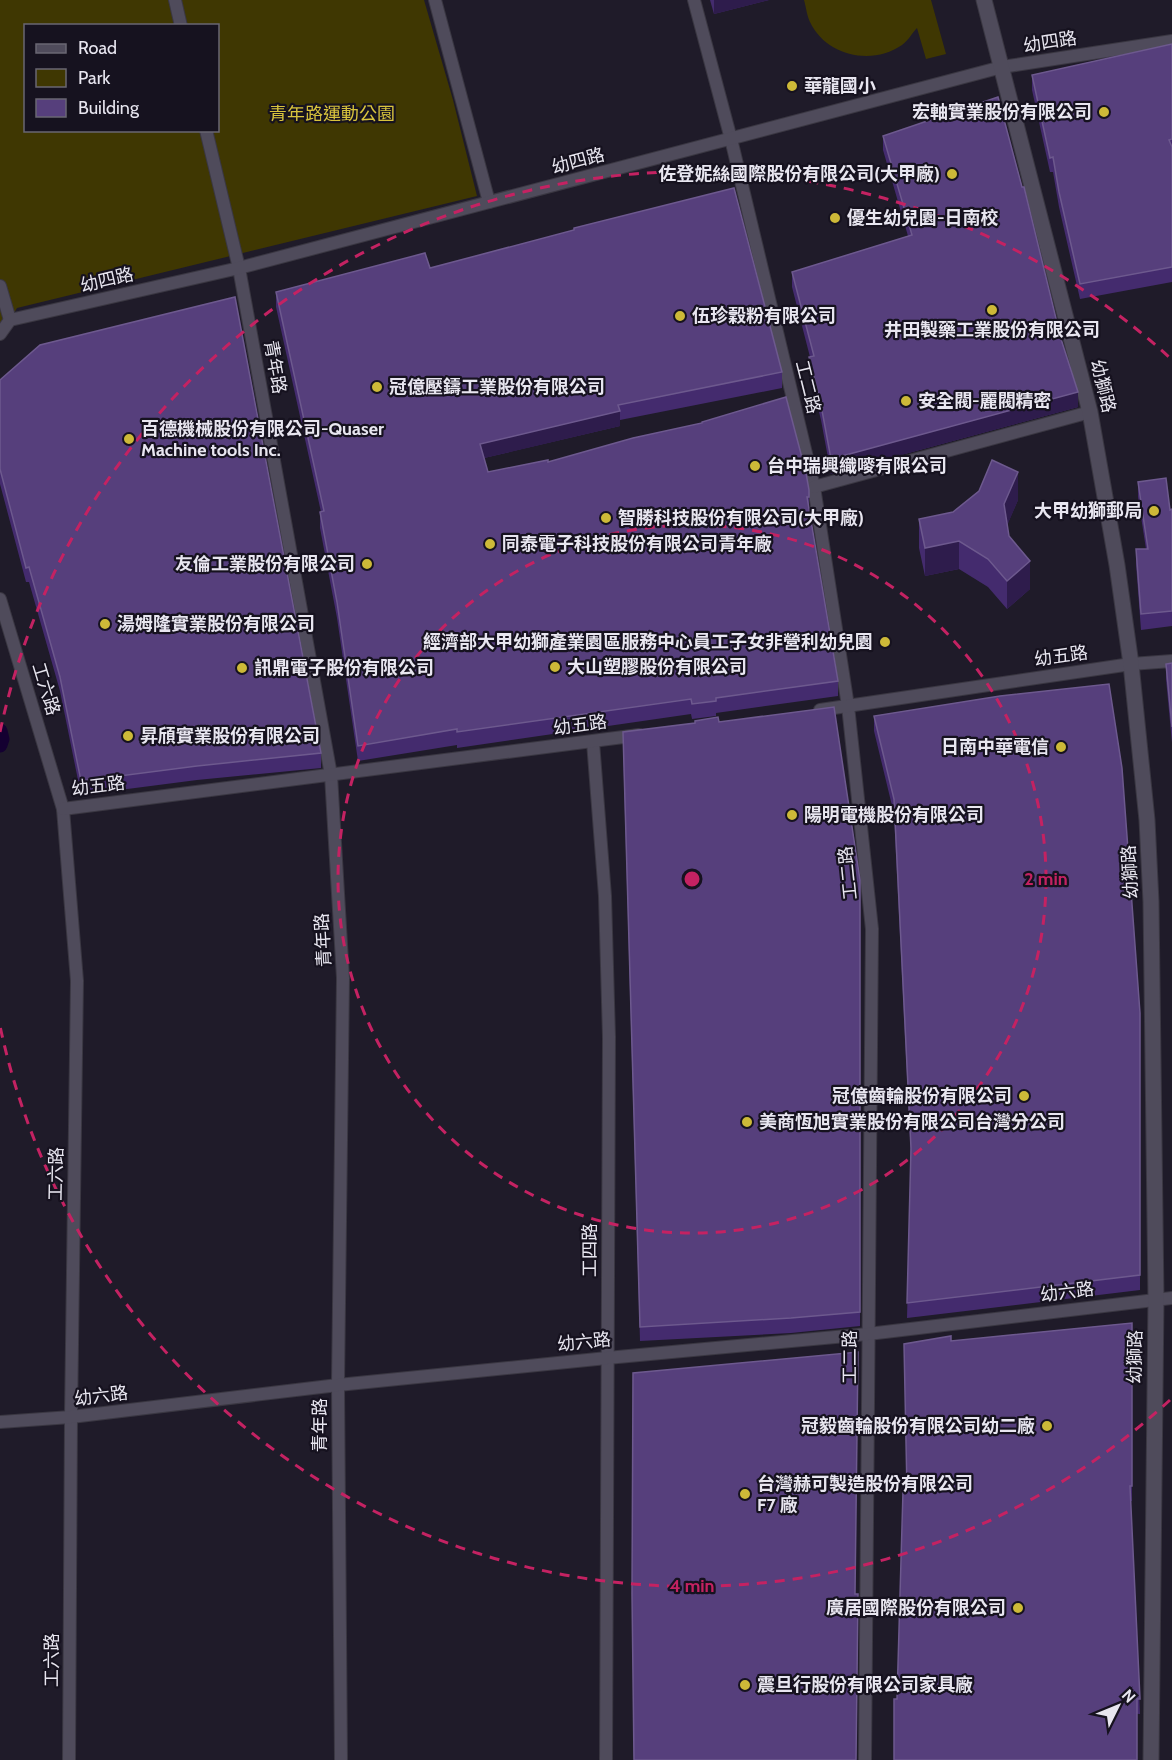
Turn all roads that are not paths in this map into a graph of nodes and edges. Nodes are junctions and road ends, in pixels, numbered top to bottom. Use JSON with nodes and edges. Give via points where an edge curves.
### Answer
{"nodes":[{"id":1,"x":175,"y":0,"type":"edge"},
{"id":2,"x":435,"y":0,"type":"edge"},
{"id":3,"x":694,"y":0,"type":"edge"},
{"id":4,"x":984,"y":0,"type":"edge"},
{"id":5,"x":181,"y":24,"type":"edge"},
{"id":6,"x":1172,"y":41,"type":"edge"},
{"id":7,"x":1002,"y":68,"type":"junction"},
{"id":8,"x":206,"y":132,"type":"edge"},
{"id":9,"x":731,"y":139,"type":"junction"},
{"id":10,"x":489,"y":202,"type":"junction"},
{"id":11,"x":239,"y":268,"type":"junction"},
{"id":12,"x":0,"y":286,"type":"edge"},
{"id":13,"x":10,"y":320,"type":"junction"},
{"id":14,"x":0,"y":333,"type":"edge"},
{"id":15,"x":1090,"y":412,"type":"junction"},
{"id":16,"x":814,"y":487,"type":"junction"},
{"id":17,"x":0,"y":599,"type":"edge"},
{"id":18,"x":1172,"y":661,"type":"edge"},
{"id":19,"x":1131,"y":664,"type":"junction"},
{"id":20,"x":848,"y":706,"type":"junction"},
{"id":21,"x":813,"y":711,"type":"edge"},
{"id":22,"x":651,"y":734,"type":"edge"},
{"id":23,"x":593,"y":742,"type":"junction"},
{"id":24,"x":331,"y":775,"type":"junction"},
{"id":25,"x":63,"y":809,"type":"junction"},
{"id":26,"x":1172,"y":1298,"type":"edge"},
{"id":27,"x":1156,"y":1299,"type":"junction"},
{"id":28,"x":868,"y":1334,"type":"junction"},
{"id":29,"x":607,"y":1358,"type":"junction"},
{"id":30,"x":338,"y":1385,"type":"junction"},
{"id":31,"x":71,"y":1417,"type":"junction"},
{"id":32,"x":0,"y":1422,"type":"edge"},
{"id":33,"x":69,"y":1760,"type":"edge"},
{"id":34,"x":341,"y":1760,"type":"edge"},
{"id":35,"x":606,"y":1760,"type":"edge"},
{"id":36,"x":865,"y":1760,"type":"edge"},
{"id":37,"x":1151,"y":1760,"type":"edge"}],
"edges":[{"from":1,"to":5,"type":"street"},
{"from":2,"to":10,"type":"street"},
{"from":3,"to":9,"type":"street","name":"工二路"},
{"from":4,"to":7,"type":"street","name":"幼獅路"},
{"from":6,"to":7,"type":"street","name":"幼四路"},
{"from":7,"to":9,"type":"street","name":"幼四路"},
{"from":7,"to":15,"type":"street","name":"幼獅路"},
{"from":8,"to":11,"type":"street","name":"青年路"},
{"from":9,"to":10,"type":"street","name":"幼四路"},
{"from":9,"to":16,"type":"street","name":"工二路"},
{"from":10,"to":11,"type":"street","name":"幼四路"},
{"from":11,"to":13,"type":"street","name":"幼四路"},
{"from":11,"to":24,"type":"street","name":"青年路"},
{"from":12,"to":13,"type":"street"},
{"from":13,"to":14,"type":"street"},
{"from":15,"to":16,"type":"street"},
{"from":15,"to":19,"type":"street","name":"幼獅路","via":[[1118,565]]},
{"from":16,"to":20,"type":"street","name":"工二路"},
{"from":17,"to":25,"type":"street","name":"工六路"},
{"from":18,"to":19,"type":"street","name":"幼五路"},
{"from":19,"to":20,"type":"street","name":"幼五路"},
{"from":19,"to":27,"type":"street","name":"幼獅路","via":[[1151,902]]},
{"from":20,"to":21,"type":"street","name":"幼五路"},
{"from":20,"to":28,"type":"street","name":"工二路","via":[[872,929]]},
{"from":22,"to":23,"type":"street","name":"幼五路"},
{"from":23,"to":24,"type":"street","name":"幼五路"},
{"from":23,"to":29,"type":"street","name":"工四路","via":[[605,896],[609,1037]]},
{"from":24,"to":25,"type":"street","name":"幼五路"},
{"from":24,"to":30,"type":"street","name":"青年路","via":[[343,978]]},
{"from":25,"to":31,"type":"street","name":"工六路","via":[[76,981]]},
{"from":26,"to":27,"type":"street","name":"幼六路"},
{"from":27,"to":28,"type":"street","name":"幼六路"},
{"from":27,"to":37,"type":"street","name":"幼獅路"},
{"from":28,"to":29,"type":"street","name":"幼六路"},
{"from":28,"to":36,"type":"street","name":"工二路"},
{"from":29,"to":30,"type":"street","name":"幼六路"},
{"from":29,"to":35,"type":"street","name":"工四路"},
{"from":30,"to":31,"type":"street","name":"幼六路"},
{"from":30,"to":34,"type":"street","name":"青年路"},
{"from":31,"to":32,"type":"street","name":"幼六路"},
{"from":31,"to":33,"type":"street","name":"工六路"}]}
